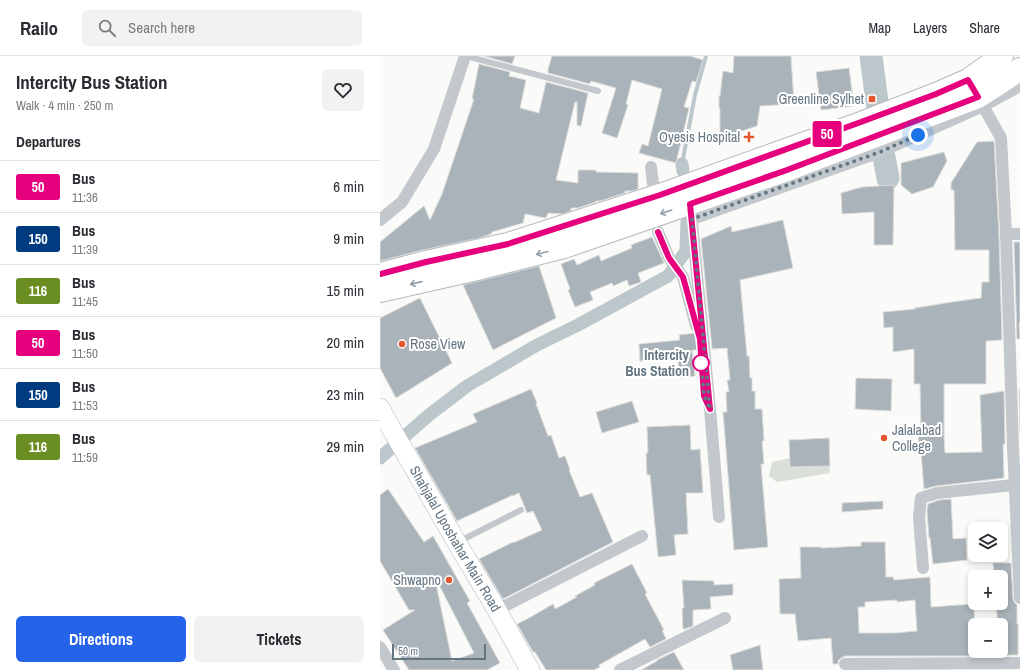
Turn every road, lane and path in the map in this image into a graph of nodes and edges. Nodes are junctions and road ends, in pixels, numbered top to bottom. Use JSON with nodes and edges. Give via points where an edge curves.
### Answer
{"nodes":[{"id":1,"x":466,"y":56,"type":"edge"},
{"id":2,"x":1002,"y":56,"type":"edge"},
{"id":3,"x":1020,"y":69,"type":"edge"},
{"id":4,"x":1020,"y":86,"type":"edge"},
{"id":5,"x":598,"y":91,"type":"dead end"},
{"id":6,"x":976,"y":95,"type":"junction"},
{"id":7,"x":651,"y":167,"type":"dead end"},
{"id":8,"x":653,"y":184,"type":"dead end"},
{"id":9,"x":691,"y":212,"type":"junction"},
{"id":10,"x":380,"y":220,"type":"edge"},
{"id":11,"x":658,"y":232,"type":"dead end"},
{"id":12,"x":1006,"y":234,"type":"junction"},
{"id":13,"x":1020,"y":234,"type":"edge"},
{"id":14,"x":380,"y":274,"type":"edge"},
{"id":15,"x":380,"y":291,"type":"edge"},
{"id":16,"x":710,"y":409,"type":"junction"},
{"id":17,"x":383,"y":414,"type":"edge"},
{"id":18,"x":1016,"y":447,"type":"edge"},
{"id":19,"x":1014,"y":485,"type":"junction"},
{"id":20,"x":521,"y":510,"type":"dead end"},
{"id":21,"x":719,"y":517,"type":"dead end"},
{"id":22,"x":642,"y":536,"type":"dead end"},
{"id":23,"x":457,"y":543,"type":"junction"},
{"id":24,"x":923,"y":568,"type":"dead end"},
{"id":25,"x":1020,"y":598,"type":"edge"},
{"id":26,"x":497,"y":610,"type":"junction"},
{"id":27,"x":725,"y":618,"type":"dead end"},
{"id":28,"x":380,"y":647,"type":"edge"},
{"id":29,"x":844,"y":664,"type":"dead end"},
{"id":30,"x":1020,"y":664,"type":"edge"},
{"id":31,"x":995,"y":667,"type":"edge"},
{"id":32,"x":394,"y":670,"type":"edge"},
{"id":33,"x":530,"y":670,"type":"edge"},
{"id":34,"x":620,"y":670,"type":"edge"}],
"edges":[{"from":1,"to":5,"type":"lane"},
{"from":1,"to":10,"type":"street","via":[[434,149],[402,202]]},
{"from":2,"to":6,"type":"highway"},
{"from":3,"to":6,"type":"highway"},
{"from":4,"to":6,"type":"street"},
{"from":6,"to":9,"type":"highway","via":[[787,170]]},
{"from":6,"to":12,"type":"street","via":[[1001,138]]},
{"from":6,"to":14,"type":"highway","via":[[936,94],[660,195],[508,244]]},
{"from":7,"to":8,"type":"street"},
{"from":9,"to":15,"type":"highway","one_way":true,"via":[[564,247]]},
{"from":9,"to":16,"type":"street"},
{"from":11,"to":16,"type":"street","via":[[669,258],[683,277],[700,339],[704,396]]},
{"from":12,"to":13,"type":"street"},
{"from":12,"to":18,"type":"street"},
{"from":16,"to":21,"type":"street"},
{"from":17,"to":23,"type":"main road","name":"Shahjalal Uposhahar Main Road"},
{"from":18,"to":19,"type":"street"},
{"from":19,"to":24,"type":"street","via":[[937,493],[921,498],[919,517]]},
{"from":19,"to":25,"type":"street"},
{"from":20,"to":23,"type":"lane"},
{"from":22,"to":26,"type":"street"},
{"from":23,"to":26,"type":"main road","name":"Shahjalal Uposhahar Main Road"},
{"from":26,"to":33,"type":"main road","name":"Shahjalal Uposhahar Main Road"},
{"from":27,"to":34,"type":"street"},
{"from":28,"to":32,"type":"street"},
{"from":29,"to":31,"type":"street"},
{"from":30,"to":31,"type":"street"}]}
